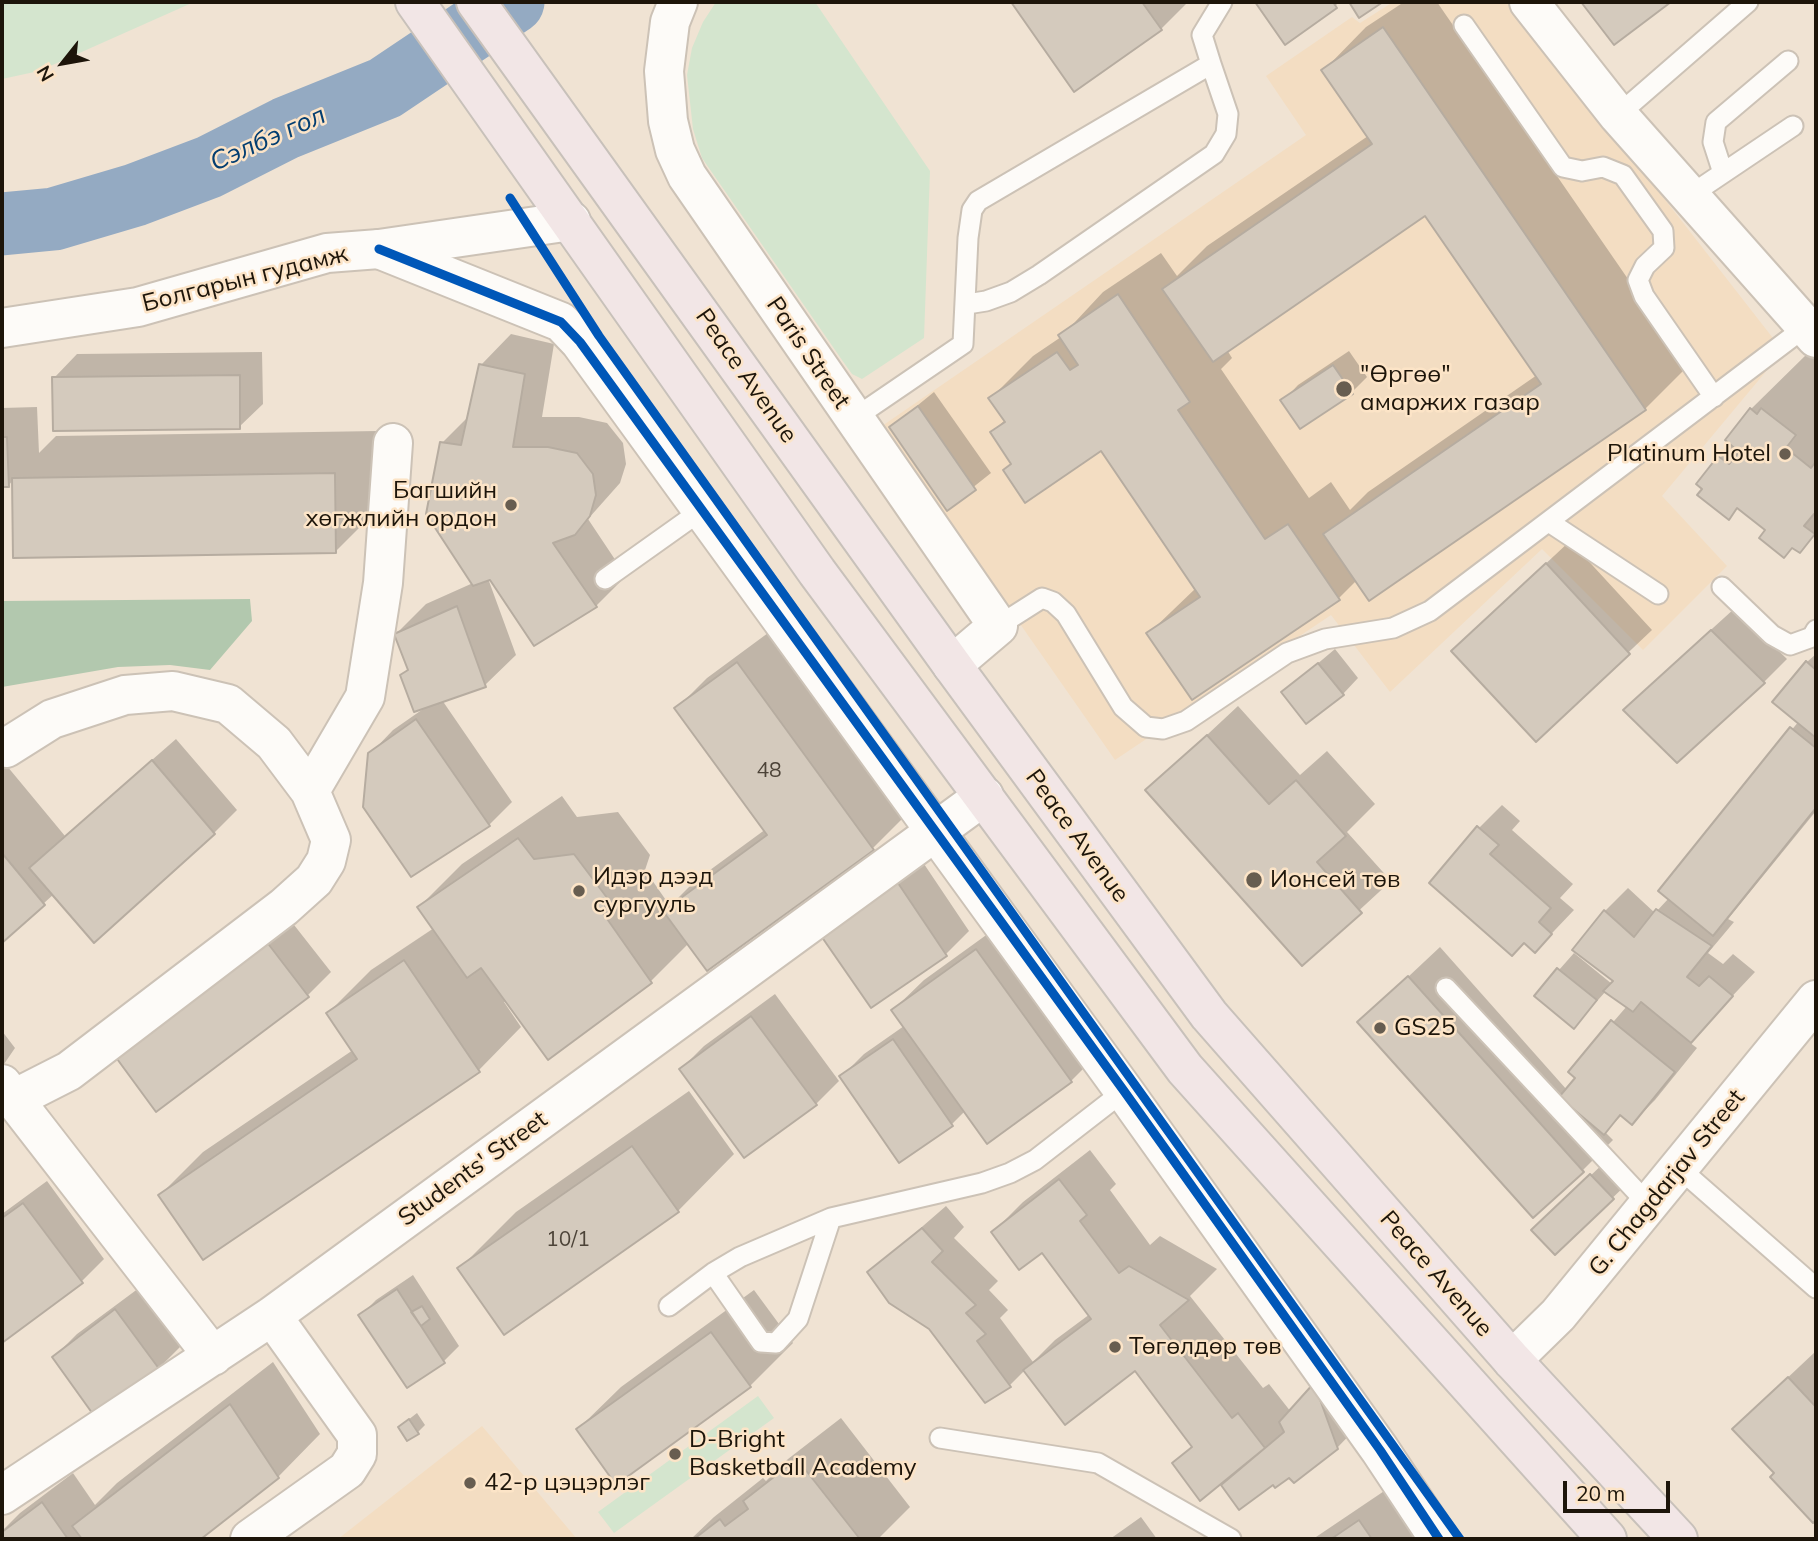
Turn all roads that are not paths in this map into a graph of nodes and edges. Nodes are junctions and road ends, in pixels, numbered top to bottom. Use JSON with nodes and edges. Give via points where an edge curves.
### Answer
{"nodes":[{"id":1,"x":415,"y":2,"type":"edge"},
{"id":2,"x":476,"y":2,"type":"edge"},
{"id":3,"x":678,"y":2,"type":"edge"},
{"id":4,"x":1222,"y":2,"type":"edge"},
{"id":5,"x":1529,"y":2,"type":"edge"},
{"id":6,"x":1748,"y":2,"type":"edge"},
{"id":7,"x":1464,"y":25,"type":"dead end"},
{"id":8,"x":1788,"y":61,"type":"dead end"},
{"id":9,"x":1211,"y":64,"type":"junction"},
{"id":10,"x":1618,"y":116,"type":"junction"},
{"id":11,"x":1793,"y":126,"type":"dead end"},
{"id":12,"x":1723,"y":173,"type":"junction"},
{"id":13,"x":1689,"y":196,"type":"junction"},
{"id":14,"x":571,"y":221,"type":"junction"},
{"id":15,"x":379,"y":250,"type":"junction"},
{"id":16,"x":967,"y":304,"type":"junction"},
{"id":17,"x":2,"y":328,"type":"edge"},
{"id":18,"x":1810,"y":333,"type":"edge"},
{"id":19,"x":1714,"y":397,"type":"junction"},
{"id":20,"x":853,"y":419,"type":"junction"},
{"id":21,"x":393,"y":443,"type":"dead end"},
{"id":22,"x":702,"y":510,"type":"junction"},
{"id":23,"x":1549,"y":522,"type":"junction"},
{"id":24,"x":605,"y":579,"type":"dead end"},
{"id":25,"x":1722,"y":587,"type":"dead end"},
{"id":26,"x":1658,"y":594,"type":"dead end"},
{"id":27,"x":998,"y":626,"type":"junction"},
{"id":28,"x":1815,"y":636,"type":"edge"},
{"id":29,"x":952,"y":665,"type":"junction"},
{"id":30,"x":6,"y":748,"type":"dead end"},
{"id":31,"x":310,"y":791,"type":"junction"},
{"id":32,"x":984,"y":796,"type":"junction"},
{"id":33,"x":937,"y":832,"type":"junction"},
{"id":34,"x":1446,"y":988,"type":"dead end"},
{"id":35,"x":1816,"y":1000,"type":"edge"},
{"id":36,"x":1124,"y":1091,"type":"junction"},
{"id":37,"x":6,"y":1095,"type":"edge"},
{"id":38,"x":1679,"y":1168,"type":"junction"},
{"id":39,"x":1649,"y":1205,"type":"junction"},
{"id":40,"x":831,"y":1218,"type":"junction"},
{"id":41,"x":713,"y":1273,"type":"junction"},
{"id":42,"x":1816,"y":1288,"type":"edge"},
{"id":43,"x":669,"y":1306,"type":"dead end"},
{"id":44,"x":272,"y":1316,"type":"junction"},
{"id":45,"x":213,"y":1356,"type":"junction"},
{"id":46,"x":1512,"y":1360,"type":"junction"},
{"id":47,"x":940,"y":1438,"type":"dead end"},
{"id":48,"x":2,"y":1495,"type":"edge"},
{"id":49,"x":250,"y":1539,"type":"edge"},
{"id":50,"x":1231,"y":1539,"type":"edge"},
{"id":51,"x":1439,"y":1539,"type":"edge"},
{"id":52,"x":1607,"y":1539,"type":"edge"},
{"id":53,"x":1678,"y":1539,"type":"edge"}],
"edges":[{"from":1,"to":14,"type":"highway","name":"Peace Avenue"},
{"from":2,"to":29,"type":"highway","name":"Peace Avenue"},
{"from":3,"to":20,"type":"street","name":"Paris Street","via":[[670,22],[664,71],[675,149],[687,176]]},
{"from":4,"to":9,"type":"lane","via":[[1202,35]]},
{"from":5,"to":10,"type":"street"},
{"from":6,"to":10,"type":"lane"},
{"from":7,"to":19,"type":"lane","via":[[1563,167],[1582,171],[1602,167],[1623,175],[1663,231],[1664,248],[1638,280],[1644,296]]},
{"from":8,"to":12,"type":"lane","via":[[1716,122],[1713,142]]},
{"from":9,"to":16,"type":"lane","via":[[978,201],[968,238]]},
{"from":9,"to":16,"type":"lane","via":[[1228,114],[1226,134],[1214,154],[1030,281],[986,301]]},
{"from":10,"to":13,"type":"street"},
{"from":11,"to":12,"type":"lane"},
{"from":12,"to":13,"type":"lane"},
{"from":13,"to":18,"type":"street"},
{"from":14,"to":15,"type":"street","name":"Болгарын гудамж"},
{"from":14,"to":32,"type":"highway","name":"Peace Avenue","via":[[817,572]]},
{"from":15,"to":17,"type":"street","name":"Болгарын гудамж","via":[[327,253],[138,307]]},
{"from":15,"to":22,"type":"street","via":[[561,322]]},
{"from":16,"to":20,"type":"lane","via":[[963,344]]},
{"from":18,"to":19,"type":"lane"},
{"from":19,"to":23,"type":"lane"},
{"from":20,"to":27,"type":"street","name":"Paris Street"},
{"from":21,"to":31,"type":"street","via":[[383,583],[365,697]]},
{"from":22,"to":24,"type":"lane"},
{"from":22,"to":33,"type":"street"},
{"from":23,"to":26,"type":"lane"},
{"from":23,"to":27,"type":"lane","via":[[1430,611],[1393,628],[1325,639],[1287,653],[1186,721],[1163,729],[1146,727],[1123,707],[1066,614],[1053,602],[1042,598]]},
{"from":25,"to":28,"type":"lane","via":[[1772,635],[1790,645]]},
{"from":27,"to":29,"type":"street"},
{"from":29,"to":46,"type":"highway","name":"Peace Avenue","via":[[1209,1015]]},
{"from":30,"to":31,"type":"street","via":[[52,719],[125,695],[173,691],[228,704],[274,743]]},
{"from":31,"to":37,"type":"street","via":[[331,840],[314,880],[184,987],[69,1072]]},
{"from":32,"to":33,"type":"street","name":"Students' Street"},
{"from":32,"to":52,"type":"highway","name":"Peace Avenue","via":[[1185,1069]]},
{"from":33,"to":36,"type":"street"},
{"from":33,"to":44,"type":"street","name":"Students' Street"},
{"from":34,"to":39,"type":"lane"},
{"from":35,"to":38,"type":"street","name":"G. Chagdarjav Street"},
{"from":36,"to":40,"type":"lane","via":[[1035,1160],[1010,1173],[982,1184]]},
{"from":36,"to":51,"type":"street"},
{"from":37,"to":45,"type":"street"},
{"from":38,"to":39,"type":"street","name":"G. Chagdarjav Street"},
{"from":38,"to":42,"type":"lane"},
{"from":39,"to":46,"type":"street","name":"G. Chagdarjav Street","via":[[1558,1315]]},
{"from":40,"to":41,"type":"lane"},
{"from":40,"to":41,"type":"lane","via":[[798,1319],[776,1343],[761,1342]]},
{"from":41,"to":43,"type":"lane"},
{"from":44,"to":45,"type":"street","name":"Students' Street"},
{"from":44,"to":49,"type":"street","via":[[357,1435],[357,1454],[347,1470]]},
{"from":45,"to":48,"type":"street","name":"Students' Street"},
{"from":46,"to":53,"type":"highway","name":"Peace Avenue"},
{"from":47,"to":50,"type":"lane","via":[[1098,1463]]}]}
